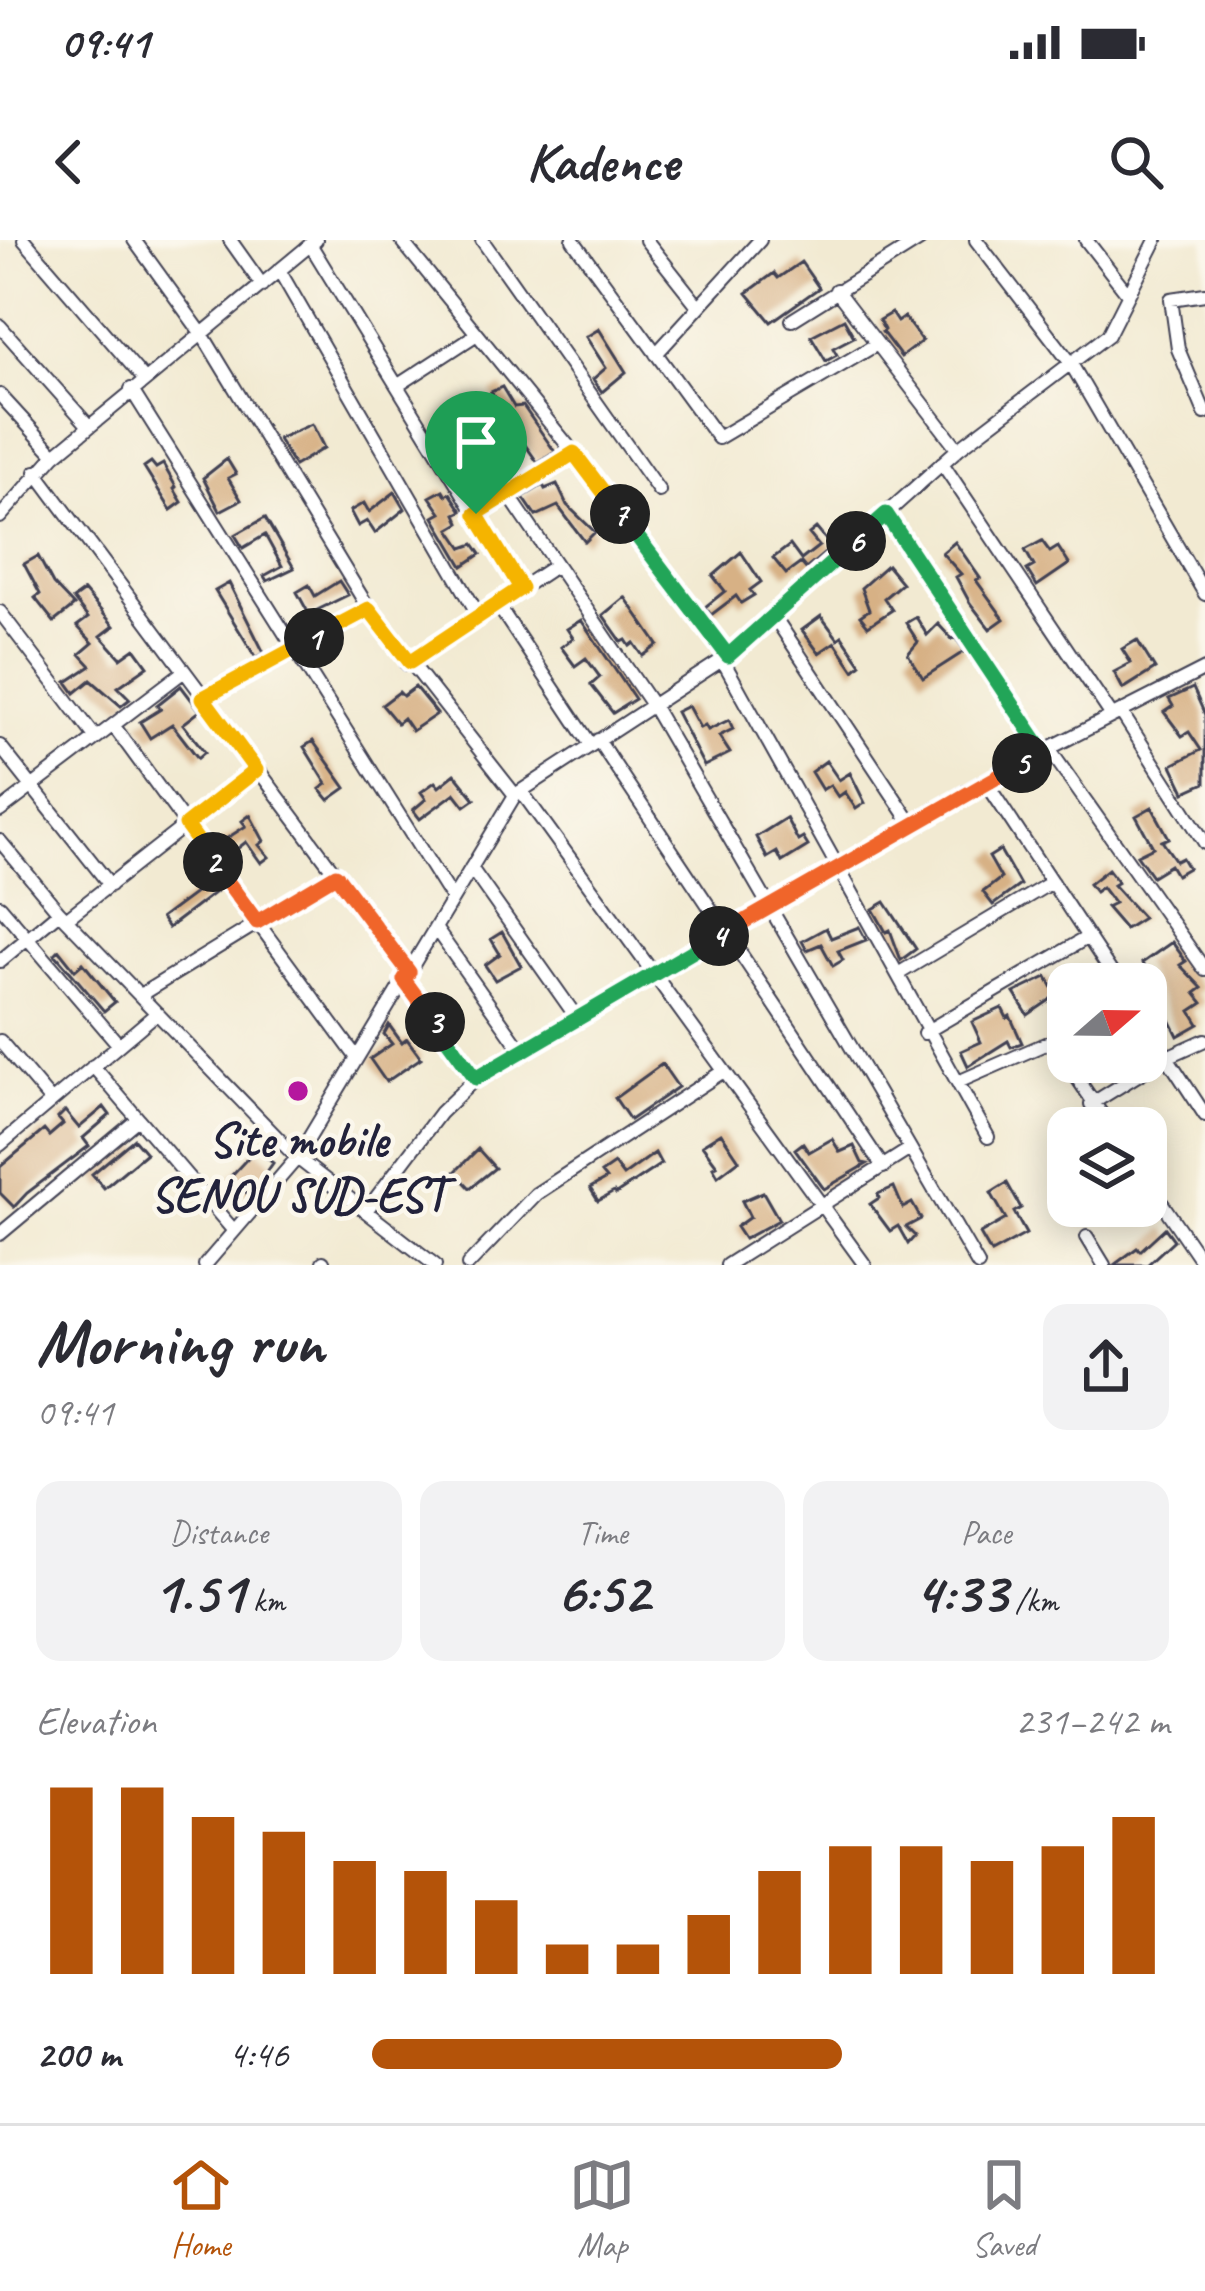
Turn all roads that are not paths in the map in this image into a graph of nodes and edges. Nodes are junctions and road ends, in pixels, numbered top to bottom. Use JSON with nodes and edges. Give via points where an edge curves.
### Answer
{"nodes":[{"id":1,"x":24,"y":240,"type":"edge"},
{"id":2,"x":134,"y":240,"type":"edge"},
{"id":3,"x":230,"y":240,"type":"edge"},
{"id":4,"x":401,"y":240,"type":"edge"},
{"id":5,"x":482,"y":240,"type":"edge"},
{"id":6,"x":573,"y":240,"type":"edge"},
{"id":7,"x":646,"y":240,"type":"edge"},
{"id":8,"x":920,"y":240,"type":"edge"},
{"id":9,"x":976,"y":240,"type":"edge"},
{"id":10,"x":1085,"y":240,"type":"edge"},
{"id":11,"x":1156,"y":240,"type":"edge"},
{"id":12,"x":313,"y":242,"type":"edge"},
{"id":13,"x":754,"y":243,"type":"edge"},
{"id":14,"x":279,"y":271,"type":"junction"},
{"id":15,"x":262,"y":284,"type":"junction"},
{"id":16,"x":836,"y":290,"type":"junction"},
{"id":17,"x":1129,"y":294,"type":"junction"},
{"id":18,"x":1205,"y":294,"type":"edge"},
{"id":19,"x":699,"y":307,"type":"junction"},
{"id":20,"x":792,"y":320,"type":"dead end"},
{"id":21,"x":0,"y":326,"type":"edge"},
{"id":22,"x":202,"y":334,"type":"junction"},
{"id":23,"x":477,"y":334,"type":"junction"},
{"id":24,"x":877,"y":344,"type":"junction"},
{"id":25,"x":656,"y":354,"type":"junction"},
{"id":26,"x":1070,"y":362,"type":"junction"},
{"id":27,"x":143,"y":378,"type":"junction"},
{"id":28,"x":398,"y":386,"type":"junction"},
{"id":29,"x":130,"y":389,"type":"junction"},
{"id":30,"x":0,"y":395,"type":"edge"},
{"id":31,"x":1205,"y":413,"type":"edge"},
{"id":32,"x":88,"y":425,"type":"junction"},
{"id":33,"x":958,"y":449,"type":"junction"},
{"id":34,"x":574,"y":453,"type":"junction"},
{"id":35,"x":55,"y":454,"type":"junction"},
{"id":36,"x":942,"y":463,"type":"junction"},
{"id":37,"x":36,"y":472,"type":"junction"},
{"id":38,"x":659,"y":490,"type":"dead end"},
{"id":39,"x":508,"y":494,"type":"junction"},
{"id":40,"x":476,"y":514,"type":"junction"},
{"id":41,"x":886,"y":514,"type":"junction"},
{"id":42,"x":0,"y":517,"type":"edge"},
{"id":43,"x":556,"y":565,"type":"junction"},
{"id":44,"x":521,"y":588,"type":"junction"},
{"id":45,"x":1205,"y":594,"type":"edge"},
{"id":46,"x":496,"y":604,"type":"junction"},
{"id":47,"x":369,"y":609,"type":"junction"},
{"id":48,"x":0,"y":612,"type":"edge"},
{"id":49,"x":773,"y":615,"type":"junction"},
{"id":50,"x":478,"y":616,"type":"junction"},
{"id":51,"x":294,"y":649,"type":"junction"},
{"id":52,"x":725,"y":657,"type":"junction"},
{"id":53,"x":409,"y":663,"type":"junction"},
{"id":54,"x":1205,"y":669,"type":"edge"},
{"id":55,"x":183,"y":672,"type":"junction"},
{"id":56,"x":203,"y":698,"type":"junction"},
{"id":57,"x":652,"y":705,"type":"junction"},
{"id":58,"x":1116,"y":714,"type":"junction"},
{"id":59,"x":113,"y":725,"type":"junction"},
{"id":60,"x":96,"y":738,"type":"junction"},
{"id":61,"x":594,"y":742,"type":"junction"},
{"id":62,"x":0,"y":746,"type":"edge"},
{"id":63,"x":1046,"y":750,"type":"junction"},
{"id":64,"x":256,"y":770,"type":"junction"},
{"id":65,"x":985,"y":782,"type":"junction"},
{"id":66,"x":32,"y":786,"type":"junction"},
{"id":67,"x":518,"y":793,"type":"junction"},
{"id":68,"x":0,"y":811,"type":"edge"},
{"id":69,"x":912,"y":824,"type":"junction"},
{"id":70,"x":186,"y":825,"type":"junction"},
{"id":71,"x":0,"y":841,"type":"edge"},
{"id":72,"x":1205,"y":843,"type":"edge"},
{"id":73,"x":838,"y":867,"type":"junction"},
{"id":74,"x":471,"y":868,"type":"junction"},
{"id":75,"x":336,"y":875,"type":"junction"},
{"id":76,"x":1052,"y":882,"type":"junction"},
{"id":77,"x":110,"y":885,"type":"junction"},
{"id":78,"x":452,"y":898,"type":"junction"},
{"id":79,"x":0,"y":906,"type":"edge"},
{"id":80,"x":769,"y":907,"type":"junction"},
{"id":81,"x":62,"y":916,"type":"junction"},
{"id":82,"x":257,"y":922,"type":"junction"},
{"id":83,"x":435,"y":928,"type":"junction"},
{"id":84,"x":726,"y":932,"type":"junction"},
{"id":85,"x":1088,"y":937,"type":"junction"},
{"id":86,"x":27,"y":938,"type":"junction"},
{"id":87,"x":0,"y":961,"type":"edge"},
{"id":88,"x":1105,"y":963,"type":"edge"},
{"id":89,"x":1205,"y":970,"type":"edge"},
{"id":90,"x":898,"y":974,"type":"junction"},
{"id":91,"x":652,"y":975,"type":"junction"},
{"id":92,"x":406,"y":976,"type":"junction"},
{"id":93,"x":140,"y":995,"type":"junction"},
{"id":94,"x":157,"y":1013,"type":"junction"},
{"id":95,"x":577,"y":1018,"type":"junction"},
{"id":96,"x":926,"y":1031,"type":"junction"},
{"id":97,"x":1205,"y":1040,"type":"edge"},
{"id":98,"x":0,"y":1041,"type":"edge"},
{"id":99,"x":1047,"y":1043,"type":"edge"},
{"id":100,"x":118,"y":1045,"type":"junction"},
{"id":101,"x":521,"y":1051,"type":"junction"},
{"id":102,"x":1167,"y":1057,"type":"joint"},
{"id":103,"x":357,"y":1058,"type":"junction"},
{"id":104,"x":94,"y":1066,"type":"junction"},
{"id":105,"x":722,"y":1072,"type":"junction"},
{"id":106,"x":476,"y":1078,"type":"junction"},
{"id":107,"x":958,"y":1082,"type":"junction"},
{"id":108,"x":1079,"y":1083,"type":"edge"},
{"id":109,"x":1126,"y":1083,"type":"edge"},
{"id":110,"x":51,"y":1101,"type":"junction"},
{"id":111,"x":1093,"y":1104,"type":"junction"},
{"id":112,"x":1095,"y":1107,"type":"edge"},
{"id":113,"x":1205,"y":1115,"type":"edge"},
{"id":114,"x":138,"y":1119,"type":"junction"},
{"id":115,"x":988,"y":1137,"type":"dead end"},
{"id":116,"x":0,"y":1145,"type":"edge"},
{"id":117,"x":910,"y":1150,"type":"junction"},
{"id":118,"x":297,"y":1158,"type":"junction"},
{"id":119,"x":883,"y":1167,"type":"junction"},
{"id":120,"x":821,"y":1206,"type":"junction"},
{"id":121,"x":366,"y":1211,"type":"junction"},
{"id":122,"x":1167,"y":1211,"type":"edge"},
{"id":123,"x":234,"y":1231,"type":"junction"},
{"id":124,"x":0,"y":1234,"type":"edge"},
{"id":125,"x":1087,"y":1237,"type":"dead end"},
{"id":126,"x":217,"y":1251,"type":"junction"},
{"id":127,"x":205,"y":1265,"type":"edge"},
{"id":128,"x":224,"y":1265,"type":"edge"},
{"id":129,"x":435,"y":1265,"type":"edge"},
{"id":130,"x":468,"y":1265,"type":"edge"},
{"id":131,"x":727,"y":1265,"type":"edge"},
{"id":132,"x":865,"y":1265,"type":"edge"},
{"id":133,"x":978,"y":1265,"type":"edge"},
{"id":134,"x":1104,"y":1265,"type":"edge"},
{"id":135,"x":1204,"y":1265,"type":"edge"}],
"edges":[{"from":1,"to":27,"type":"street"},
{"from":2,"to":22,"type":"street"},
{"from":3,"to":15,"type":"street"},
{"from":4,"to":23,"type":"street"},
{"from":5,"to":38,"type":"street"},
{"from":6,"to":25,"type":"street"},
{"from":7,"to":19,"type":"street"},
{"from":8,"to":16,"type":"street"},
{"from":9,"to":26,"type":"street"},
{"from":10,"to":17,"type":"street"},
{"from":11,"to":17,"type":"street"},
{"from":12,"to":14,"type":"street"},
{"from":12,"to":28,"type":"street"},
{"from":13,"to":19,"type":"street"},
{"from":14,"to":15,"type":"street"},
{"from":14,"to":50,"type":"street"},
{"from":15,"to":22,"type":"street"},
{"from":16,"to":20,"type":"street"},
{"from":16,"to":24,"type":"street"},
{"from":17,"to":26,"type":"street","via":[[1108,334]]},
{"from":18,"to":31,"type":"street","via":[[1171,299],[1178,349]]},
{"from":19,"to":25,"type":"street"},
{"from":21,"to":32,"type":"street"},
{"from":22,"to":27,"type":"street"},
{"from":22,"to":47,"type":"street"},
{"from":23,"to":28,"type":"street"},
{"from":23,"to":34,"type":"street"},
{"from":24,"to":25,"type":"street","via":[[718,438]]},
{"from":24,"to":33,"type":"street"},
{"from":26,"to":33,"type":"street"},
{"from":26,"to":45,"type":"street"},
{"from":27,"to":29,"type":"street"},
{"from":28,"to":40,"type":"street"},
{"from":29,"to":32,"type":"street"},
{"from":29,"to":51,"type":"street"},
{"from":30,"to":35,"type":"street"},
{"from":32,"to":35,"type":"street"},
{"from":33,"to":36,"type":"street"},
{"from":34,"to":39,"type":"street"},
{"from":34,"to":52,"type":"street"},
{"from":35,"to":37,"type":"street"},
{"from":36,"to":41,"type":"street"},
{"from":36,"to":58,"type":"street"},
{"from":37,"to":42,"type":"street"},
{"from":37,"to":55,"type":"street"},
{"from":39,"to":40,"type":"street"},
{"from":39,"to":43,"type":"street"},
{"from":40,"to":44,"type":"street"},
{"from":41,"to":49,"type":"street"},
{"from":41,"to":63,"type":"street"},
{"from":43,"to":44,"type":"street"},
{"from":43,"to":57,"type":"street"},
{"from":44,"to":46,"type":"street"},
{"from":46,"to":50,"type":"street"},
{"from":46,"to":61,"type":"street"},
{"from":47,"to":51,"type":"street"},
{"from":47,"to":53,"type":"street"},
{"from":48,"to":60,"type":"street"},
{"from":49,"to":52,"type":"street"},
{"from":49,"to":69,"type":"street"},
{"from":50,"to":53,"type":"street"},
{"from":51,"to":56,"type":"street"},
{"from":51,"to":78,"type":"street"},
{"from":52,"to":57,"type":"street"},
{"from":52,"to":73,"type":"street"},
{"from":53,"to":67,"type":"street"},
{"from":54,"to":58,"type":"street"},
{"from":55,"to":56,"type":"street"},
{"from":55,"to":59,"type":"street"},
{"from":56,"to":64,"type":"street"},
{"from":57,"to":61,"type":"street"},
{"from":57,"to":80,"type":"street"},
{"from":58,"to":63,"type":"street"},
{"from":58,"to":72,"type":"street"},
{"from":59,"to":60,"type":"street"},
{"from":59,"to":70,"type":"street"},
{"from":60,"to":66,"type":"street"},
{"from":61,"to":67,"type":"street"},
{"from":61,"to":84,"type":"street"},
{"from":62,"to":66,"type":"street"},
{"from":63,"to":65,"type":"street"},
{"from":63,"to":89,"type":"street"},
{"from":64,"to":70,"type":"street"},
{"from":64,"to":75,"type":"street"},
{"from":65,"to":69,"type":"street"},
{"from":65,"to":76,"type":"street"},
{"from":66,"to":68,"type":"street"},
{"from":66,"to":77,"type":"street"},
{"from":67,"to":74,"type":"street"},
{"from":67,"to":91,"type":"street"},
{"from":69,"to":73,"type":"street"},
{"from":70,"to":77,"type":"street"},
{"from":70,"to":82,"type":"street"},
{"from":71,"to":81,"type":"street"},
{"from":73,"to":80,"type":"street"},
{"from":73,"to":90,"type":"street"},
{"from":74,"to":78,"type":"street"},
{"from":74,"to":95,"type":"street"},
{"from":75,"to":82,"type":"street"},
{"from":75,"to":92,"type":"street"},
{"from":76,"to":85,"type":"street"},
{"from":76,"to":90,"type":"street"},
{"from":77,"to":81,"type":"street"},
{"from":78,"to":83,"type":"street"},
{"from":79,"to":86,"type":"street"},
{"from":80,"to":84,"type":"street"},
{"from":80,"to":117,"type":"street"},
{"from":81,"to":86,"type":"street"},
{"from":81,"to":93,"type":"street"},
{"from":82,"to":93,"type":"street"},
{"from":82,"to":103,"type":"street"},
{"from":83,"to":92,"type":"street"},
{"from":83,"to":101,"type":"street"},
{"from":84,"to":91,"type":"street"},
{"from":84,"to":119,"type":"street"},
{"from":85,"to":88,"type":"street"},
{"from":85,"to":96,"type":"street"},
{"from":86,"to":87,"type":"street"},
{"from":86,"to":100,"type":"street"},
{"from":90,"to":96,"type":"street"},
{"from":91,"to":95,"type":"street"},
{"from":91,"to":105,"type":"street"},
{"from":92,"to":103,"type":"street"},
{"from":92,"to":106,"type":"street"},
{"from":93,"to":94,"type":"street"},
{"from":94,"to":100,"type":"street"},
{"from":94,"to":118,"type":"street"},
{"from":95,"to":101,"type":"street"},
{"from":96,"to":107,"type":"street"},
{"from":97,"to":102,"type":"street"},
{"from":98,"to":110,"type":"street"},
{"from":99,"to":107,"type":"street"},
{"from":100,"to":104,"type":"street"},
{"from":101,"to":106,"type":"street"},
{"from":102,"to":113,"type":"street"},
{"from":103,"to":118,"type":"street"},
{"from":104,"to":110,"type":"street"},
{"from":104,"to":114,"type":"street"},
{"from":105,"to":120,"type":"street"},
{"from":105,"to":130,"type":"street","via":[[536,1194]]},
{"from":106,"to":121,"type":"street"},
{"from":107,"to":115,"type":"street"},
{"from":108,"to":111,"type":"street"},
{"from":109,"to":111,"type":"street"},
{"from":110,"to":116,"type":"street"},
{"from":111,"to":112,"type":"street"},
{"from":114,"to":123,"type":"street"},
{"from":114,"to":124,"type":"street"},
{"from":117,"to":119,"type":"street"},
{"from":117,"to":133,"type":"street"},
{"from":118,"to":121,"type":"street"},
{"from":118,"to":123,"type":"street"},
{"from":119,"to":120,"type":"street"},
{"from":120,"to":131,"type":"street"},
{"from":120,"to":132,"type":"street"},
{"from":121,"to":129,"type":"street"},
{"from":122,"to":135,"type":"street"},
{"from":123,"to":126,"type":"street"},
{"from":125,"to":134,"type":"street"},
{"from":126,"to":127,"type":"street"},
{"from":126,"to":128,"type":"street"}]}
